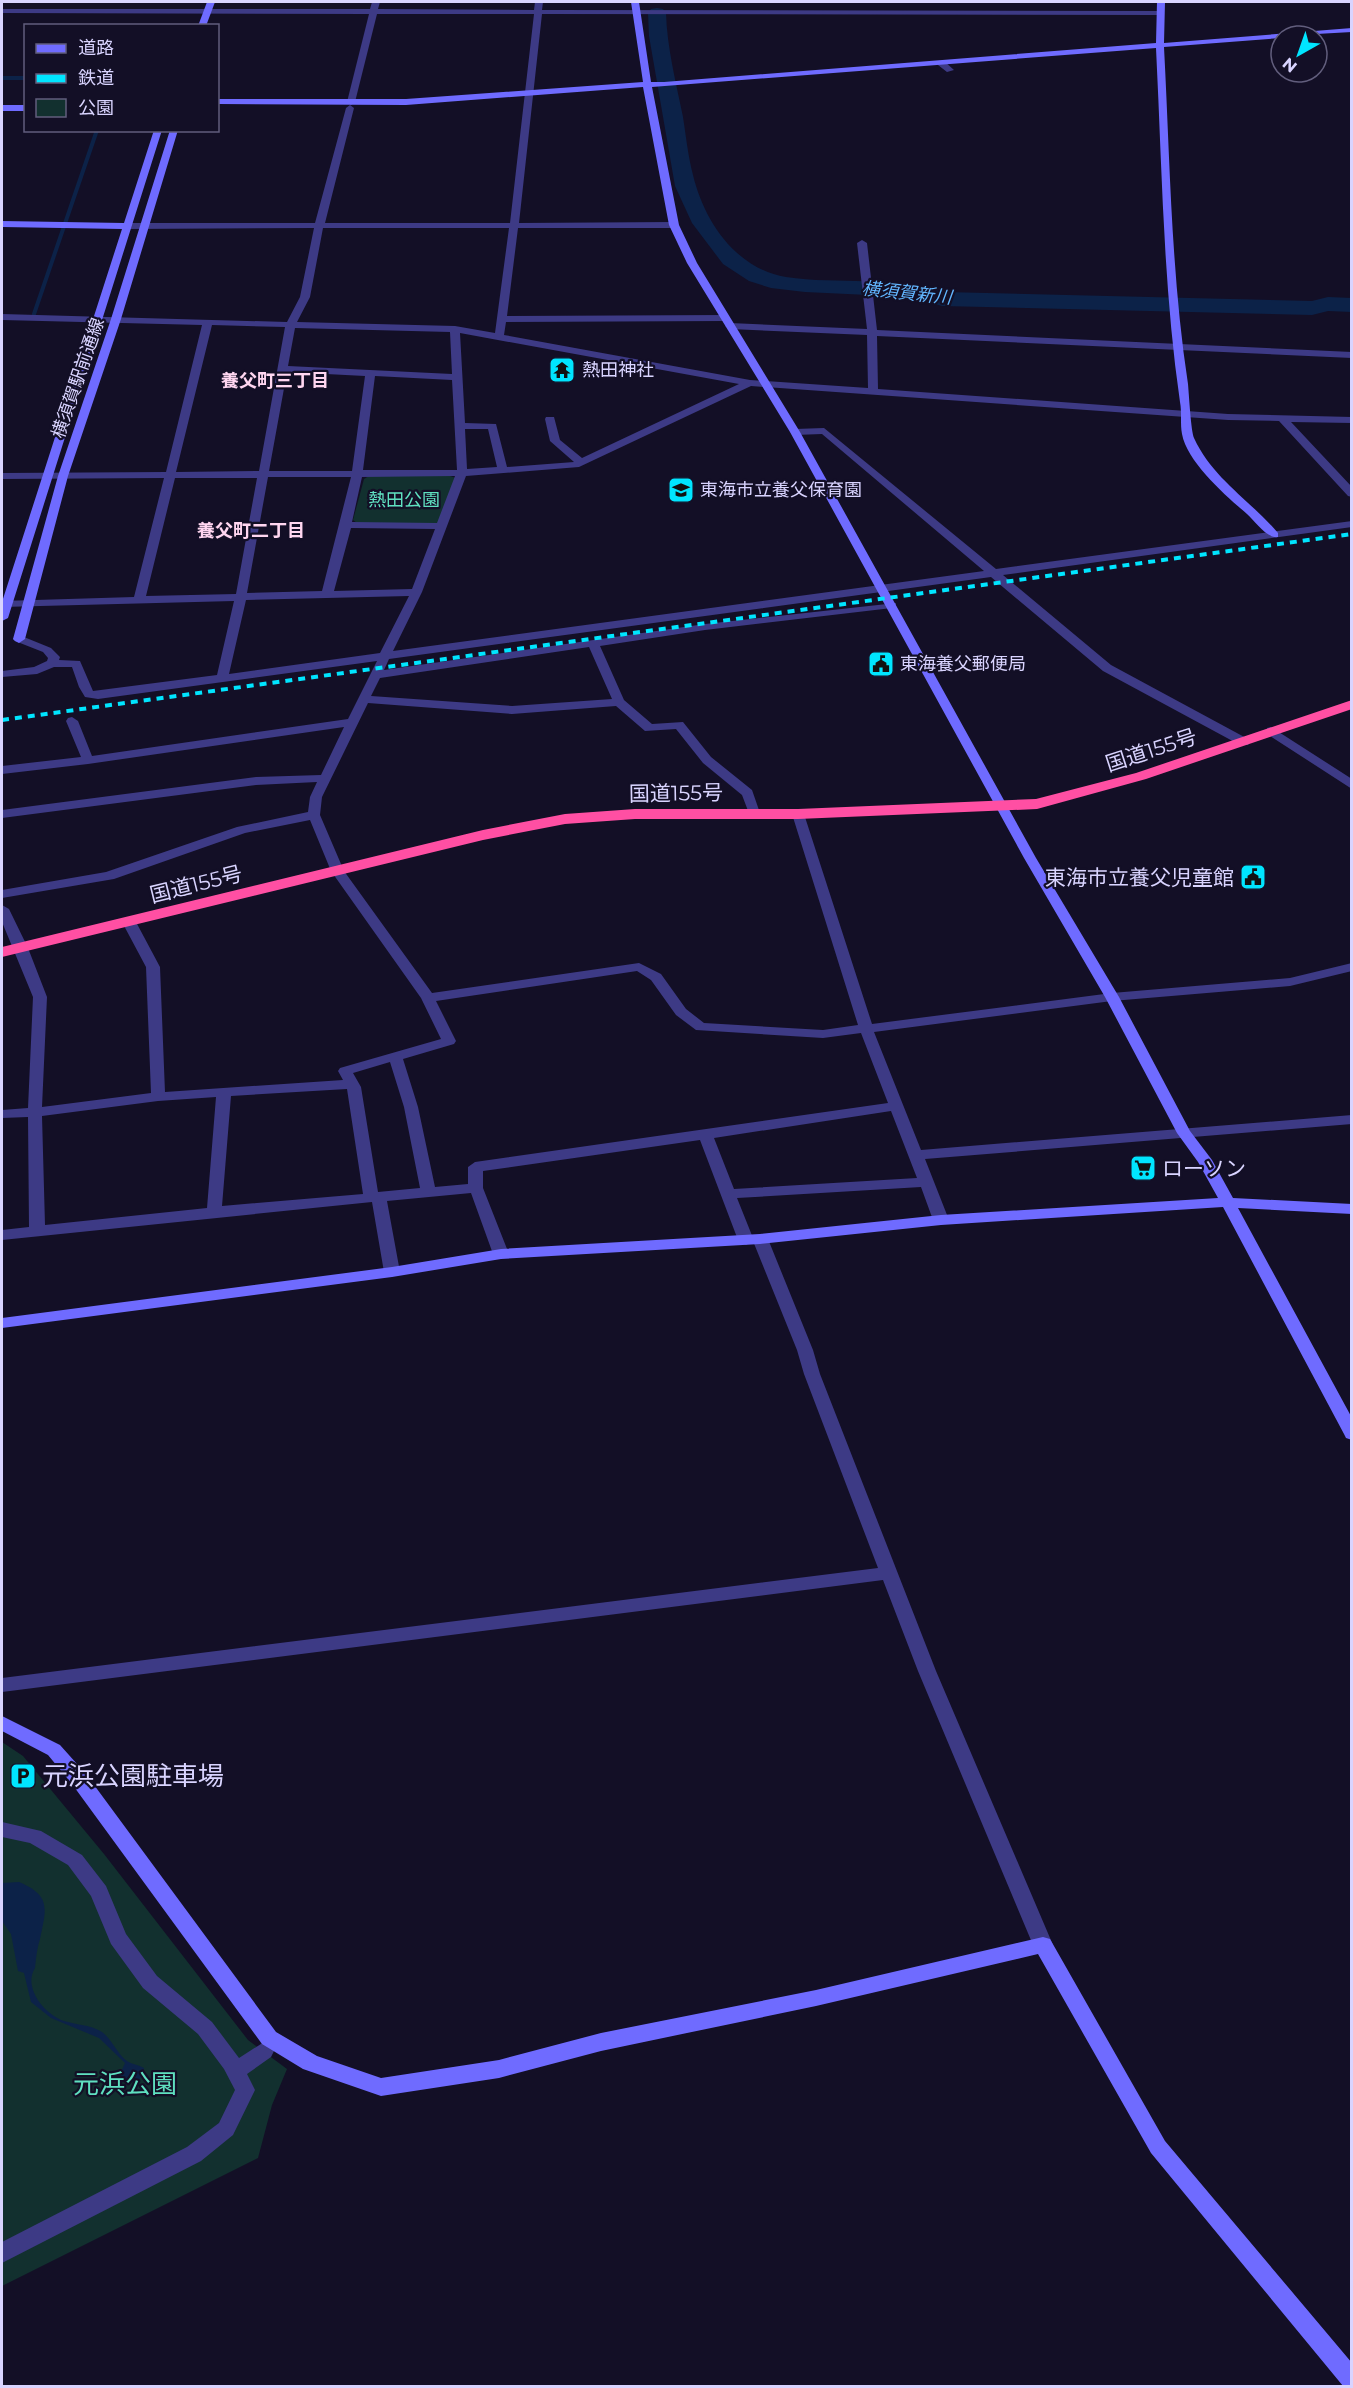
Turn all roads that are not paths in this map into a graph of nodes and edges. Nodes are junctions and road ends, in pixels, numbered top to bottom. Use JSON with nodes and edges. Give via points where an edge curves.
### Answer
{"nodes":[{"id":1,"x":75,"y":2,"type":"edge"},
{"id":2,"x":211,"y":2,"type":"edge"},
{"id":3,"x":539,"y":2,"type":"edge"},
{"id":4,"x":635,"y":2,"type":"edge"},
{"id":5,"x":1161,"y":2,"type":"edge"},
{"id":6,"x":375,"y":6,"type":"edge"},
{"id":7,"x":2,"y":11,"type":"edge"},
{"id":8,"x":71,"y":11,"type":"junction"},
{"id":9,"x":207,"y":11,"type":"junction"},
{"id":10,"x":537,"y":12,"type":"junction"},
{"id":11,"x":637,"y":12,"type":"junction"},
{"id":12,"x":1161,"y":13,"type":"junction"},
{"id":13,"x":203,"y":24,"type":"edge"},
{"id":14,"x":1352,"y":30,"type":"edge"},
{"id":15,"x":1161,"y":45,"type":"junction"},
{"id":16,"x":941,"y":63,"type":"junction"},
{"id":17,"x":950,"y":70,"type":"dead end"},
{"id":18,"x":648,"y":87,"type":"junction"},
{"id":19,"x":528,"y":96,"type":"junction"},
{"id":20,"x":2,"y":102,"type":"edge"},
{"id":21,"x":24,"y":102,"type":"edge"},
{"id":22,"x":219,"y":102,"type":"edge"},
{"id":23,"x":351,"y":105,"type":"junction"},
{"id":24,"x":2,"y":108,"type":"edge"},
{"id":25,"x":24,"y":108,"type":"edge"},
{"id":26,"x":219,"y":108,"type":"edge"},
{"id":27,"x":157,"y":132,"type":"edge"},
{"id":28,"x":173,"y":132,"type":"edge"},
{"id":29,"x":2,"y":224,"type":"edge"},
{"id":30,"x":145,"y":225,"type":"junction"},
{"id":31,"x":321,"y":225,"type":"junction"},
{"id":32,"x":514,"y":225,"type":"junction"},
{"id":33,"x":674,"y":225,"type":"junction"},
{"id":34,"x":127,"y":226,"type":"junction"},
{"id":35,"x":862,"y":243,"type":"dead end"},
{"id":36,"x":2,"y":317,"type":"edge"},
{"id":37,"x":503,"y":318,"type":"junction"},
{"id":38,"x":97,"y":319,"type":"junction"},
{"id":39,"x":116,"y":319,"type":"junction"},
{"id":40,"x":208,"y":322,"type":"junction"},
{"id":41,"x":728,"y":322,"type":"junction"},
{"id":42,"x":291,"y":324,"type":"junction"},
{"id":43,"x":455,"y":329,"type":"junction"},
{"id":44,"x":872,"y":332,"type":"junction"},
{"id":45,"x":499,"y":337,"type":"junction"},
{"id":46,"x":1177,"y":347,"type":"junction"},
{"id":47,"x":1352,"y":355,"type":"edge"},
{"id":48,"x":283,"y":369,"type":"junction"},
{"id":49,"x":370,"y":373,"type":"junction"},
{"id":50,"x":457,"y":377,"type":"junction"},
{"id":51,"x":750,"y":383,"type":"junction"},
{"id":52,"x":769,"y":385,"type":"junction"},
{"id":53,"x":873,"y":391,"type":"junction"},
{"id":54,"x":1187,"y":413,"type":"junction"},
{"id":55,"x":550,"y":419,"type":"dead end"},
{"id":56,"x":1283,"y":419,"type":"junction"},
{"id":57,"x":1352,"y":420,"type":"edge"},
{"id":58,"x":459,"y":426,"type":"junction"},
{"id":59,"x":795,"y":432,"type":"junction"},
{"id":60,"x":580,"y":462,"type":"junction"},
{"id":61,"x":503,"y":470,"type":"junction"},
{"id":62,"x":462,"y":473,"type":"junction"},
{"id":63,"x":264,"y":474,"type":"junction"},
{"id":64,"x":357,"y":474,"type":"junction"},
{"id":65,"x":169,"y":475,"type":"junction"},
{"id":66,"x":2,"y":476,"type":"edge"},
{"id":67,"x":46,"y":476,"type":"junction"},
{"id":68,"x":63,"y":476,"type":"junction"},
{"id":69,"x":1352,"y":494,"type":"edge"},
{"id":70,"x":1352,"y":524,"type":"edge"},
{"id":71,"x":346,"y":525,"type":"junction"},
{"id":72,"x":442,"y":526,"type":"junction"},
{"id":73,"x":1274,"y":535,"type":"junction"},
{"id":74,"x":993,"y":573,"type":"junction"},
{"id":75,"x":882,"y":589,"type":"junction"},
{"id":76,"x":416,"y":592,"type":"junction"},
{"id":77,"x":327,"y":594,"type":"junction"},
{"id":78,"x":241,"y":595,"type":"junction"},
{"id":79,"x":139,"y":600,"type":"junction"},
{"id":80,"x":28,"y":603,"type":"junction"},
{"id":81,"x":4,"y":604,"type":"edge"},
{"id":82,"x":892,"y":605,"type":"junction"},
{"id":83,"x":2,"y":618,"type":"edge"},
{"id":84,"x":593,"y":643,"type":"junction"},
{"id":85,"x":386,"y":656,"type":"junction"},
{"id":86,"x":52,"y":663,"type":"junction"},
{"id":87,"x":2,"y":674,"type":"edge"},
{"id":88,"x":376,"y":675,"type":"junction"},
{"id":89,"x":222,"y":679,"type":"junction"},
{"id":90,"x":365,"y":699,"type":"junction"},
{"id":91,"x":619,"y":702,"type":"junction"},
{"id":92,"x":1352,"y":704,"type":"edge"},
{"id":93,"x":72,"y":721,"type":"dead end"},
{"id":94,"x":353,"y":722,"type":"junction"},
{"id":95,"x":1271,"y":731,"type":"junction"},
{"id":96,"x":1244,"y":741,"type":"junction"},
{"id":97,"x":88,"y":760,"type":"junction"},
{"id":98,"x":2,"y":770,"type":"edge"},
{"id":99,"x":327,"y":778,"type":"junction"},
{"id":100,"x":1352,"y":785,"type":"edge"},
{"id":101,"x":1003,"y":807,"type":"junction"},
{"id":102,"x":754,"y":813,"type":"junction"},
{"id":103,"x":2,"y":814,"type":"edge"},
{"id":104,"x":798,"y":814,"type":"junction"},
{"id":105,"x":314,"y":815,"type":"junction"},
{"id":106,"x":338,"y":871,"type":"junction"},
{"id":107,"x":2,"y":894,"type":"edge"},
{"id":108,"x":2,"y":909,"type":"edge"},
{"id":109,"x":129,"y":922,"type":"junction"},
{"id":110,"x":21,"y":948,"type":"junction"},
{"id":111,"x":2,"y":952,"type":"edge"},
{"id":112,"x":1352,"y":967,"type":"edge"},
{"id":113,"x":1112,"y":997,"type":"junction"},
{"id":114,"x":428,"y":998,"type":"junction"},
{"id":115,"x":866,"y":1028,"type":"junction"},
{"id":116,"x":396,"y":1058,"type":"junction"},
{"id":117,"x":350,"y":1084,"type":"junction"},
{"id":118,"x":224,"y":1094,"type":"junction"},
{"id":119,"x":158,"y":1097,"type":"junction"},
{"id":120,"x":895,"y":1106,"type":"junction"},
{"id":121,"x":36,"y":1112,"type":"junction"},
{"id":122,"x":2,"y":1114,"type":"edge"},
{"id":123,"x":1352,"y":1119,"type":"edge"},
{"id":124,"x":1184,"y":1133,"type":"junction"},
{"id":125,"x":705,"y":1134,"type":"junction"},
{"id":126,"x":916,"y":1155,"type":"junction"},
{"id":127,"x":927,"y":1182,"type":"junction"},
{"id":128,"x":476,"y":1188,"type":"junction"},
{"id":129,"x":428,"y":1192,"type":"junction"},
{"id":130,"x":729,"y":1194,"type":"junction"},
{"id":131,"x":375,"y":1198,"type":"junction"},
{"id":132,"x":1225,"y":1202,"type":"junction"},
{"id":133,"x":1352,"y":1209,"type":"edge"},
{"id":134,"x":214,"y":1212,"type":"junction"},
{"id":135,"x":941,"y":1220,"type":"junction"},
{"id":136,"x":37,"y":1232,"type":"junction"},
{"id":137,"x":2,"y":1235,"type":"edge"},
{"id":138,"x":753,"y":1239,"type":"junction"},
{"id":139,"x":501,"y":1254,"type":"junction"},
{"id":140,"x":392,"y":1272,"type":"junction"},
{"id":141,"x":2,"y":1323,"type":"edge"},
{"id":142,"x":1352,"y":1434,"type":"edge"},
{"id":143,"x":889,"y":1573,"type":"junction"},
{"id":144,"x":2,"y":1685,"type":"edge"},
{"id":145,"x":2,"y":1723,"type":"edge"},
{"id":146,"x":2,"y":1830,"type":"edge"},
{"id":147,"x":1043,"y":1945,"type":"junction"},
{"id":148,"x":264,"y":2051,"type":"dead end"},
{"id":149,"x":236,"y":2071,"type":"junction"},
{"id":150,"x":2,"y":2253,"type":"edge"},
{"id":151,"x":1352,"y":2380,"type":"edge"}],
"edges":[{"from":1,"to":8,"type":"street"},
{"from":2,"to":9,"type":"street"},
{"from":3,"to":10,"type":"street"},
{"from":4,"to":11,"type":"street"},
{"from":5,"to":12,"type":"street"},
{"from":6,"to":9,"type":"street"},
{"from":6,"to":10,"type":"street"},
{"from":6,"to":23,"type":"street"},
{"from":7,"to":8,"type":"street"},
{"from":8,"to":9,"type":"street"},
{"from":9,"to":13,"type":"street"},
{"from":10,"to":11,"type":"street"},
{"from":10,"to":19,"type":"street"},
{"from":11,"to":12,"type":"street"},
{"from":11,"to":18,"type":"street"},
{"from":12,"to":15,"type":"street"},
{"from":14,"to":15,"type":"street"},
{"from":15,"to":16,"type":"street"},
{"from":15,"to":46,"type":"street"},
{"from":16,"to":17,"type":"street"},
{"from":16,"to":18,"type":"street"},
{"from":18,"to":19,"type":"street"},
{"from":18,"to":33,"type":"street"},
{"from":19,"to":23,"type":"street","via":[[439,106]]},
{"from":19,"to":32,"type":"street"},
{"from":20,"to":21,"type":"street"},
{"from":22,"to":23,"type":"street"},
{"from":23,"to":26,"type":"street"},
{"from":23,"to":31,"type":"street"},
{"from":24,"to":25,"type":"street"},
{"from":27,"to":34,"type":"street","name":"横須賀駅前通線"},
{"from":28,"to":30,"type":"street","name":"横須賀駅前通線"},
{"from":29,"to":34,"type":"street"},
{"from":30,"to":31,"type":"street"},
{"from":30,"to":34,"type":"street"},
{"from":30,"to":39,"type":"street","name":"横須賀駅前通線"},
{"from":31,"to":32,"type":"street"},
{"from":31,"to":42,"type":"street","via":[[305,297]]},
{"from":32,"to":33,"type":"street"},
{"from":32,"to":37,"type":"street"},
{"from":33,"to":41,"type":"street"},
{"from":34,"to":38,"type":"street","name":"横須賀駅前通線"},
{"from":35,"to":44,"type":"street"},
{"from":36,"to":38,"type":"street"},
{"from":37,"to":41,"type":"street"},
{"from":37,"to":45,"type":"street"},
{"from":38,"to":39,"type":"street"},
{"from":38,"to":67,"type":"street","name":"横須賀駅前通線"},
{"from":39,"to":40,"type":"street"},
{"from":39,"to":68,"type":"street","name":"横須賀駅前通線"},
{"from":40,"to":42,"type":"street"},
{"from":40,"to":65,"type":"street"},
{"from":41,"to":44,"type":"street"},
{"from":41,"to":52,"type":"street"},
{"from":42,"to":43,"type":"street"},
{"from":42,"to":48,"type":"street"},
{"from":43,"to":45,"type":"street"},
{"from":43,"to":50,"type":"street"},
{"from":44,"to":46,"type":"street"},
{"from":44,"to":53,"type":"street"},
{"from":45,"to":51,"type":"street"},
{"from":46,"to":47,"type":"street"},
{"from":46,"to":54,"type":"street"},
{"from":48,"to":49,"type":"street"},
{"from":48,"to":63,"type":"street"},
{"from":49,"to":50,"type":"street"},
{"from":49,"to":64,"type":"street"},
{"from":50,"to":58,"type":"street"},
{"from":51,"to":52,"type":"street"},
{"from":51,"to":60,"type":"street"},
{"from":52,"to":53,"type":"street"},
{"from":52,"to":59,"type":"street"},
{"from":53,"to":54,"type":"street"},
{"from":54,"to":56,"type":"street"},
{"from":54,"to":73,"type":"street","via":[[1187,435],[1200,460],[1222,487]]},
{"from":55,"to":60,"type":"street","via":[[555,441]]},
{"from":56,"to":57,"type":"street"},
{"from":56,"to":69,"type":"street"},
{"from":58,"to":61,"type":"street","via":[[492,426]]},
{"from":58,"to":62,"type":"street"},
{"from":59,"to":74,"type":"street","via":[[824,431]]},
{"from":59,"to":75,"type":"street"},
{"from":60,"to":61,"type":"street"},
{"from":61,"to":62,"type":"street"},
{"from":62,"to":64,"type":"street"},
{"from":62,"to":72,"type":"street"},
{"from":63,"to":64,"type":"street"},
{"from":63,"to":65,"type":"street"},
{"from":63,"to":78,"type":"street"},
{"from":64,"to":71,"type":"street"},
{"from":65,"to":68,"type":"street"},
{"from":65,"to":79,"type":"street"},
{"from":66,"to":67,"type":"street"},
{"from":67,"to":68,"type":"street"},
{"from":67,"to":81,"type":"street","name":"横須賀駅前通線"},
{"from":68,"to":80,"type":"street","name":"横須賀駅前通線"},
{"from":70,"to":73,"type":"street"},
{"from":71,"to":72,"type":"street"},
{"from":71,"to":77,"type":"street"},
{"from":72,"to":76,"type":"street"},
{"from":73,"to":74,"type":"street"},
{"from":74,"to":75,"type":"street"},
{"from":74,"to":96,"type":"street","via":[[1107,668]]},
{"from":75,"to":82,"type":"street"},
{"from":75,"to":85,"type":"street"},
{"from":76,"to":77,"type":"street"},
{"from":76,"to":85,"type":"street"},
{"from":77,"to":78,"type":"street"},
{"from":78,"to":79,"type":"street"},
{"from":78,"to":89,"type":"street"},
{"from":79,"to":80,"type":"street"},
{"from":80,"to":81,"type":"street"},
{"from":80,"to":86,"type":"street","name":"横須賀駅前通線","via":[[19,639],[47,650],[54,657]]},
{"from":81,"to":83,"type":"street","name":"横須賀駅前通線"},
{"from":82,"to":84,"type":"street"},
{"from":82,"to":101,"type":"street"},
{"from":84,"to":88,"type":"street"},
{"from":84,"to":91,"type":"street"},
{"from":85,"to":88,"type":"street"},
{"from":85,"to":89,"type":"street"},
{"from":86,"to":87,"type":"street","via":[[37,670]]},
{"from":86,"to":89,"type":"street","via":[[76,664],[85,690],[93,695]]},
{"from":88,"to":90,"type":"street"},
{"from":90,"to":91,"type":"street","via":[[512,710]]},
{"from":90,"to":94,"type":"street"},
{"from":91,"to":102,"type":"street","via":[[649,728],[679,725],[707,760],[748,793]]},
{"from":92,"to":95,"type":"highway","name":"国道155号"},
{"from":93,"to":97,"type":"street"},
{"from":94,"to":97,"type":"street"},
{"from":94,"to":99,"type":"street"},
{"from":95,"to":96,"type":"highway","name":"国道155号"},
{"from":95,"to":100,"type":"street"},
{"from":96,"to":101,"type":"highway","name":"国道155号","via":[[1090,791],[1037,804]]},
{"from":97,"to":98,"type":"street"},
{"from":99,"to":103,"type":"street","via":[[256,781]]},
{"from":99,"to":105,"type":"street","via":[[316,797]]},
{"from":101,"to":104,"type":"highway","name":"国道155号"},
{"from":101,"to":113,"type":"street"},
{"from":102,"to":104,"type":"highway","name":"国道155号"},
{"from":102,"to":106,"type":"highway","name":"国道155号","via":[[565,819]]},
{"from":104,"to":115,"type":"street"},
{"from":105,"to":106,"type":"street"},
{"from":105,"to":107,"type":"street","via":[[242,830],[109,876]]},
{"from":106,"to":109,"type":"highway","name":"国道155号"},
{"from":106,"to":114,"type":"street"},
{"from":108,"to":110,"type":"street"},
{"from":109,"to":110,"type":"highway","name":"国道155号"},
{"from":109,"to":119,"type":"street","via":[[153,967]]},
{"from":110,"to":111,"type":"highway","name":"国道155号"},
{"from":110,"to":121,"type":"street","via":[[40,998]]},
{"from":112,"to":113,"type":"street","via":[[1290,982]]},
{"from":113,"to":115,"type":"street"},
{"from":113,"to":124,"type":"street"},
{"from":114,"to":115,"type":"street","via":[[639,967],[654,975],[678,1009],[701,1027],[823,1034]]},
{"from":114,"to":116,"type":"street","via":[[449,1041]]},
{"from":115,"to":120,"type":"street"},
{"from":116,"to":117,"type":"street","via":[[345,1071]]},
{"from":116,"to":129,"type":"street","via":[[420,1141]]},
{"from":117,"to":118,"type":"street"},
{"from":117,"to":131,"type":"street","via":[[354,1087]]},
{"from":118,"to":119,"type":"street"},
{"from":118,"to":134,"type":"street"},
{"from":119,"to":121,"type":"street"},
{"from":120,"to":125,"type":"street"},
{"from":120,"to":126,"type":"street"},
{"from":121,"to":122,"type":"street"},
{"from":121,"to":136,"type":"street"},
{"from":123,"to":124,"type":"street"},
{"from":124,"to":126,"type":"street"},
{"from":124,"to":132,"type":"street","via":[[1204,1160]]},
{"from":125,"to":128,"type":"street","via":[[475,1167]]},
{"from":125,"to":130,"type":"street"},
{"from":126,"to":127,"type":"street"},
{"from":127,"to":130,"type":"street"},
{"from":127,"to":135,"type":"street"},
{"from":128,"to":129,"type":"street"},
{"from":128,"to":139,"type":"street"},
{"from":129,"to":131,"type":"street"},
{"from":130,"to":138,"type":"street"},
{"from":131,"to":134,"type":"street"},
{"from":131,"to":140,"type":"street"},
{"from":132,"to":133,"type":"street"},
{"from":132,"to":135,"type":"street"},
{"from":132,"to":142,"type":"street"},
{"from":134,"to":136,"type":"street"},
{"from":135,"to":138,"type":"street"},
{"from":136,"to":137,"type":"street"},
{"from":138,"to":139,"type":"street"},
{"from":138,"to":143,"type":"street","via":[[805,1350]]},
{"from":139,"to":140,"type":"street"},
{"from":140,"to":141,"type":"street"},
{"from":143,"to":144,"type":"street"},
{"from":143,"to":147,"type":"street"},
{"from":145,"to":147,"type":"street","via":[[54,1750],[269,2038],[310,2063],[381,2087],[499,2068]]},
{"from":146,"to":149,"type":"street","via":[[34,1836],[75,1860],[99,1892],[118,1938],[150,1982],[206,2028]]},
{"from":147,"to":151,"type":"street","via":[[1158,2147]]},
{"from":148,"to":149,"type":"street"},
{"from":149,"to":150,"type":"street","via":[[245,2090],[226,2129],[194,2154]]}]}
